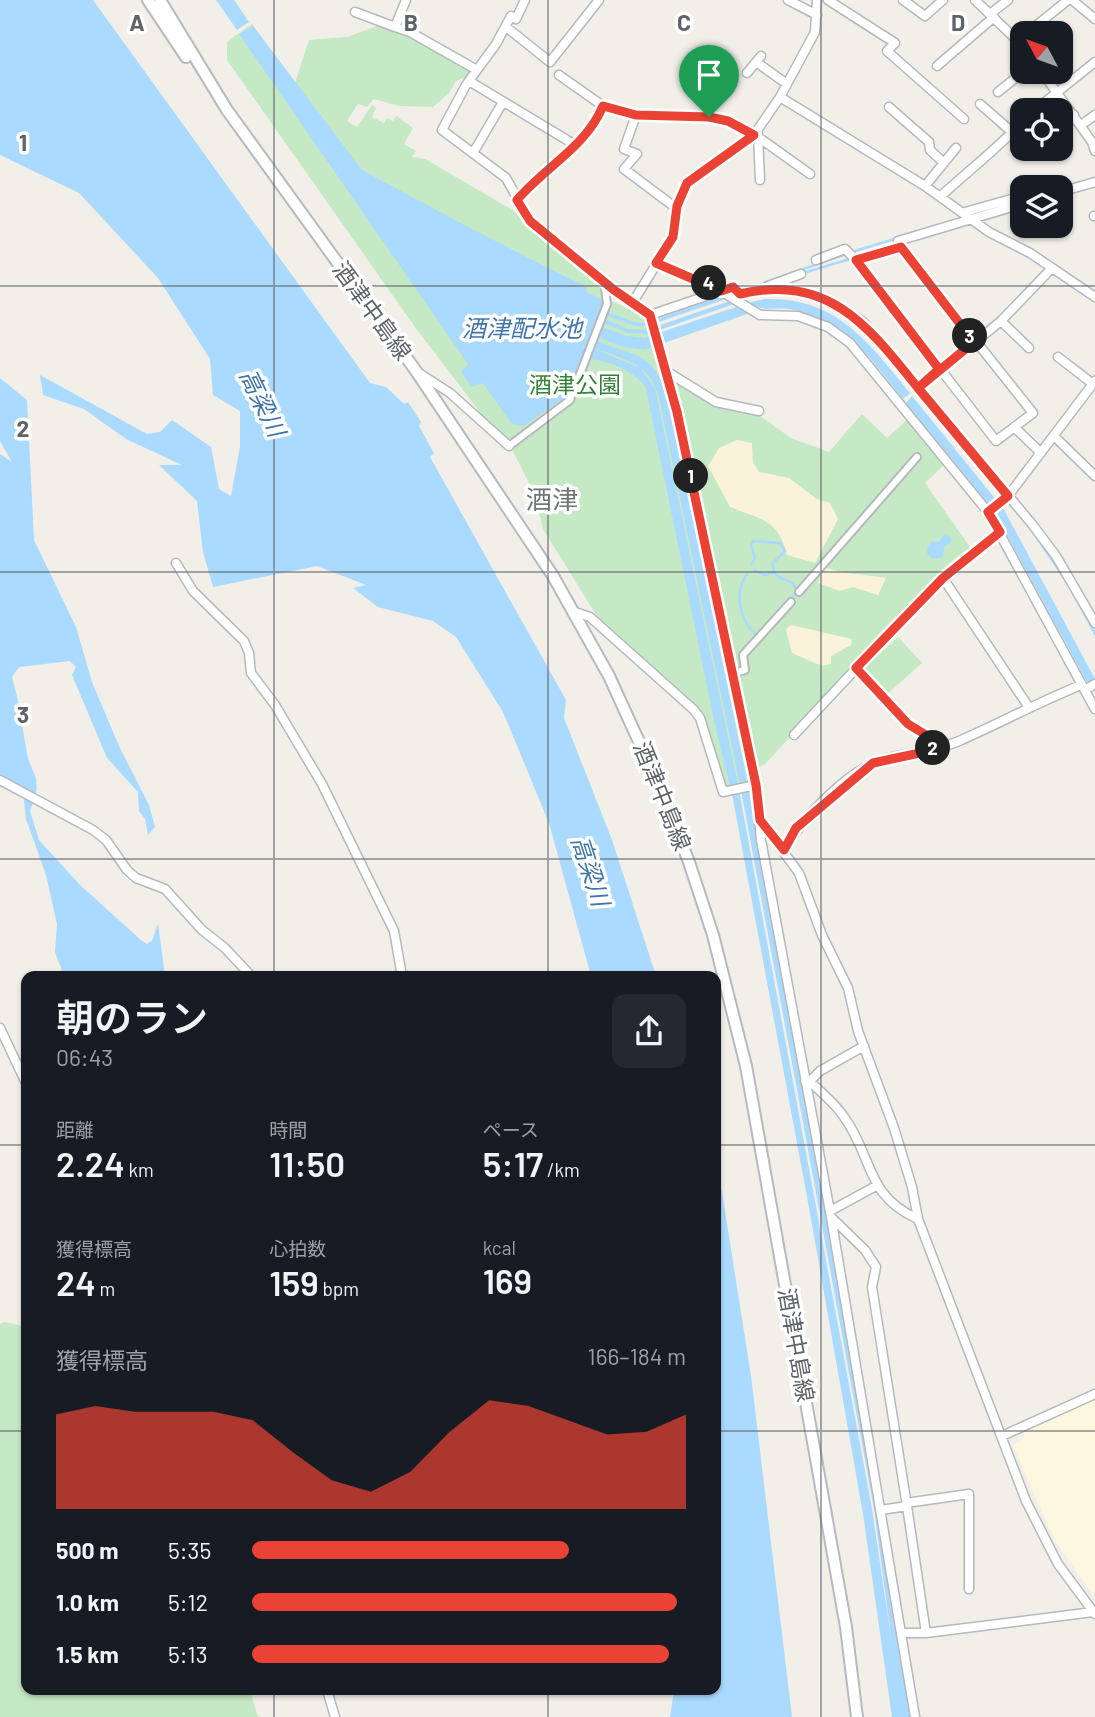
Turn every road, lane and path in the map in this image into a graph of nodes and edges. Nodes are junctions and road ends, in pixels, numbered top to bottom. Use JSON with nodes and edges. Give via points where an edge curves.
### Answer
{"nodes":[{"id":1,"x":148,"y":0,"type":"edge"},
{"id":2,"x":160,"y":0,"type":"edge"},
{"id":3,"x":405,"y":0,"type":"edge"},
{"id":4,"x":525,"y":0,"type":"edge"},
{"id":5,"x":599,"y":0,"type":"edge"},
{"id":6,"x":788,"y":0,"type":"edge"},
{"id":7,"x":817,"y":0,"type":"edge"},
{"id":8,"x":828,"y":0,"type":"edge"},
{"id":9,"x":903,"y":0,"type":"edge"},
{"id":10,"x":943,"y":0,"type":"edge"},
{"id":11,"x":975,"y":0,"type":"edge"},
{"id":12,"x":1008,"y":0,"type":"edge"},
{"id":13,"x":1070,"y":0,"type":"edge"},
{"id":14,"x":355,"y":12,"type":"dead end"},
{"id":15,"x":817,"y":15,"type":"junction"},
{"id":16,"x":992,"y":16,"type":"junction"},
{"id":17,"x":1095,"y":19,"type":"edge"},
{"id":18,"x":1043,"y":21,"type":"edge"},
{"id":19,"x":395,"y":27,"type":"junction"},
{"id":20,"x":506,"y":27,"type":"junction"},
{"id":21,"x":1010,"y":32,"type":"edge"},
{"id":22,"x":1095,"y":62,"type":"edge"},
{"id":23,"x":937,"y":66,"type":"dead end"},
{"id":24,"x":477,"y":71,"type":"junction"},
{"id":25,"x":747,"y":73,"type":"dead end"},
{"id":26,"x":559,"y":75,"type":"dead end"},
{"id":27,"x":468,"y":81,"type":"junction"},
{"id":28,"x":1010,"y":82,"type":"edge"},
{"id":29,"x":787,"y":84,"type":"junction"},
{"id":30,"x":1051,"y":84,"type":"edge"},
{"id":31,"x":998,"y":92,"type":"dead end"},
{"id":32,"x":1057,"y":92,"type":"junction"},
{"id":33,"x":780,"y":97,"type":"junction"},
{"id":34,"x":1050,"y":98,"type":"edge"},
{"id":35,"x":220,"y":100,"type":"junction"},
{"id":36,"x":503,"y":102,"type":"junction"},
{"id":37,"x":980,"y":104,"type":"dead end"},
{"id":38,"x":603,"y":106,"type":"junction"},
{"id":39,"x":889,"y":107,"type":"dead end"},
{"id":40,"x":636,"y":115,"type":"junction"},
{"id":41,"x":1074,"y":115,"type":"joint"},
{"id":42,"x":1095,"y":115,"type":"edge"},
{"id":43,"x":964,"y":120,"type":"dead end"},
{"id":44,"x":1081,"y":125,"type":"junction"},
{"id":45,"x":1010,"y":130,"type":"edge"},
{"id":46,"x":757,"y":133,"type":"junction"},
{"id":47,"x":1010,"y":134,"type":"edge"},
{"id":48,"x":577,"y":146,"type":"junction"},
{"id":49,"x":956,"y":148,"type":"dead end"},
{"id":50,"x":1095,"y":151,"type":"edge"},
{"id":51,"x":473,"y":153,"type":"junction"},
{"id":52,"x":944,"y":163,"type":"junction"},
{"id":53,"x":810,"y":174,"type":"dead end"},
{"id":54,"x":760,"y":180,"type":"dead end"},
{"id":55,"x":1095,"y":182,"type":"edge"},
{"id":56,"x":925,"y":186,"type":"junction"},
{"id":57,"x":1073,"y":188,"type":"edge"},
{"id":58,"x":941,"y":197,"type":"junction"},
{"id":59,"x":1010,"y":199,"type":"edge"},
{"id":60,"x":517,"y":200,"type":"junction"},
{"id":61,"x":676,"y":208,"type":"junction"},
{"id":62,"x":1010,"y":208,"type":"edge"},
{"id":63,"x":965,"y":212,"type":"junction"},
{"id":64,"x":972,"y":219,"type":"junction"},
{"id":65,"x":899,"y":244,"type":"junction"},
{"id":66,"x":816,"y":260,"type":"dead end"},
{"id":67,"x":856,"y":260,"type":"junction"},
{"id":68,"x":656,"y":263,"type":"junction"},
{"id":69,"x":1052,"y":268,"type":"junction"},
{"id":70,"x":801,"y":274,"type":"dead end"},
{"id":71,"x":605,"y":288,"type":"dead end"},
{"id":72,"x":751,"y":291,"type":"junction"},
{"id":73,"x":723,"y":292,"type":"junction"},
{"id":74,"x":1095,"y":297,"type":"edge"},
{"id":75,"x":634,"y":302,"type":"junction"},
{"id":76,"x":651,"y":317,"type":"junction"},
{"id":77,"x":1002,"y":321,"type":"junction"},
{"id":78,"x":974,"y":342,"type":"junction"},
{"id":79,"x":1029,"y":348,"type":"dead end"},
{"id":80,"x":1058,"y":357,"type":"dead end"},
{"id":81,"x":939,"y":369,"type":"junction"},
{"id":82,"x":416,"y":370,"type":"junction"},
{"id":83,"x":666,"y":371,"type":"junction"},
{"id":84,"x":1092,"y":386,"type":"edge"},
{"id":85,"x":918,"y":388,"type":"junction"},
{"id":86,"x":1095,"y":398,"type":"edge"},
{"id":87,"x":759,"y":411,"type":"dead end"},
{"id":88,"x":1014,"y":427,"type":"junction"},
{"id":89,"x":1054,"y":436,"type":"junction"},
{"id":90,"x":509,"y":446,"type":"joint"},
{"id":91,"x":1041,"y":453,"type":"junction"},
{"id":92,"x":917,"y":457,"type":"dead end"},
{"id":93,"x":1095,"y":476,"type":"edge"},
{"id":94,"x":1006,"y":497,"type":"junction"},
{"id":95,"x":990,"y":511,"type":"junction"},
{"id":96,"x":1000,"y":532,"type":"junction"},
{"id":97,"x":176,"y":563,"type":"dead end"},
{"id":98,"x":943,"y":578,"type":"junction"},
{"id":99,"x":799,"y":592,"type":"dead end"},
{"id":100,"x":791,"y":602,"type":"dead end"},
{"id":101,"x":575,"y":612,"type":"junction"},
{"id":102,"x":1095,"y":623,"type":"edge"},
{"id":103,"x":856,"y":668,"type":"junction"},
{"id":104,"x":738,"y":672,"type":"dead end"},
{"id":105,"x":1088,"y":687,"type":"edge"},
{"id":106,"x":1028,"y":706,"type":"junction"},
{"id":107,"x":1095,"y":709,"type":"edge"},
{"id":108,"x":794,"y":735,"type":"dead end"},
{"id":109,"x":934,"y":750,"type":"junction"},
{"id":110,"x":0,"y":780,"type":"edge"},
{"id":111,"x":753,"y":786,"type":"junction"},
{"id":112,"x":760,"y":820,"type":"junction"},
{"id":113,"x":784,"y":850,"type":"junction"},
{"id":114,"x":246,"y":971,"type":"edge"},
{"id":115,"x":401,"y":971,"type":"edge"},
{"id":116,"x":0,"y":1028,"type":"edge"},
{"id":117,"x":864,"y":1046,"type":"junction"},
{"id":118,"x":21,"y":1072,"type":"edge"},
{"id":119,"x":808,"y":1081,"type":"junction"},
{"id":120,"x":876,"y":1186,"type":"junction"},
{"id":121,"x":830,"y":1214,"type":"junction"},
{"id":122,"x":918,"y":1219,"type":"junction"},
{"id":123,"x":1095,"y":1394,"type":"edge"},
{"id":124,"x":1004,"y":1435,"type":"junction"},
{"id":125,"x":907,"y":1504,"type":"junction"},
{"id":126,"x":881,"y":1510,"type":"junction"},
{"id":127,"x":969,"y":1589,"type":"dead end"},
{"id":128,"x":1094,"y":1613,"type":"edge"},
{"id":129,"x":902,"y":1633,"type":"junction"},
{"id":130,"x":926,"y":1633,"type":"junction"},
{"id":131,"x":328,"y":1695,"type":"edge"},
{"id":132,"x":335,"y":1717,"type":"edge"},
{"id":133,"x":857,"y":1717,"type":"edge"},
{"id":134,"x":915,"y":1717,"type":"edge"}],
"edges":[{"from":1,"to":35,"type":"main road"},
{"from":2,"to":35,"type":"main road","name":"酒津中島線"},
{"from":3,"to":19,"type":"street"},
{"from":4,"to":20,"type":"street","via":[[516,19],[511,16]]},
{"from":5,"to":20,"type":"street","via":[[550,62]]},
{"from":6,"to":15,"type":"street"},
{"from":7,"to":15,"type":"street"},
{"from":8,"to":43,"type":"street","via":[[895,43],[887,51]]},
{"from":9,"to":10,"type":"street","via":[[925,16]]},
{"from":11,"to":16,"type":"street"},
{"from":12,"to":16,"type":"street"},
{"from":13,"to":17,"type":"street"},
{"from":13,"to":18,"type":"street"},
{"from":14,"to":19,"type":"street"},
{"from":15,"to":29,"type":"street","via":[[815,32]]},
{"from":16,"to":21,"type":"street"},
{"from":16,"to":23,"type":"street"},
{"from":19,"to":24,"type":"street"},
{"from":20,"to":24,"type":"street"},
{"from":22,"to":32,"type":"street"},
{"from":24,"to":27,"type":"street"},
{"from":25,"to":29,"type":"street","via":[[759,59]]},
{"from":26,"to":38,"type":"street"},
{"from":27,"to":36,"type":"street"},
{"from":27,"to":51,"type":"street","via":[[442,130]]},
{"from":28,"to":31,"type":"street"},
{"from":29,"to":33,"type":"street"},
{"from":30,"to":32,"type":"street"},
{"from":32,"to":34,"type":"street"},
{"from":32,"to":41,"type":"street"},
{"from":33,"to":46,"type":"street"},
{"from":33,"to":56,"type":"street"},
{"from":35,"to":82,"type":"main road","name":"酒津中島線"},
{"from":36,"to":48,"type":"street"},
{"from":36,"to":51,"type":"street"},
{"from":37,"to":45,"type":"street"},
{"from":38,"to":40,"type":"street"},
{"from":38,"to":48,"type":"street","via":[[594,128]]},
{"from":39,"to":52,"type":"street","via":[[929,142],[930,150]]},
{"from":40,"to":46,"type":"street","via":[[709,117]]},
{"from":40,"to":61,"type":"street","via":[[624,149],[637,154],[624,169]]},
{"from":41,"to":44,"type":"street"},
{"from":42,"to":44,"type":"street"},
{"from":44,"to":50,"type":"street"},
{"from":46,"to":53,"type":"street"},
{"from":46,"to":54,"type":"street"},
{"from":46,"to":61,"type":"street","via":[[687,183]]},
{"from":47,"to":58,"type":"street"},
{"from":48,"to":60,"type":"street","via":[[535,179]]},
{"from":49,"to":52,"type":"street"},
{"from":51,"to":60,"type":"street","via":[[506,178]]},
{"from":52,"to":56,"type":"street"},
{"from":55,"to":57,"type":"street"},
{"from":56,"to":58,"type":"street"},
{"from":58,"to":63,"type":"street"},
{"from":59,"to":63,"type":"street"},
{"from":60,"to":75,"type":"street","via":[[530,221]]},
{"from":61,"to":68,"type":"street","via":[[673,237]]},
{"from":62,"to":64,"type":"street"},
{"from":63,"to":64,"type":"street"},
{"from":64,"to":65,"type":"street"},
{"from":64,"to":69,"type":"street"},
{"from":65,"to":67,"type":"street"},
{"from":65,"to":78,"type":"street"},
{"from":66,"to":67,"type":"street","via":[[847,251]]},
{"from":67,"to":81,"type":"street"},
{"from":68,"to":73,"type":"street"},
{"from":68,"to":75,"type":"street"},
{"from":69,"to":74,"type":"street"},
{"from":69,"to":77,"type":"street"},
{"from":70,"to":72,"type":"street"},
{"from":71,"to":90,"type":"street","via":[[607,303],[570,400]]},
{"from":72,"to":73,"type":"street","via":[[740,294],[733,287]]},
{"from":72,"to":85,"type":"street","via":[[795,291],[850,313],[875,335]]},
{"from":73,"to":76,"type":"street"},
{"from":73,"to":95,"type":"street","via":[[761,315],[798,316],[838,333]]},
{"from":75,"to":76,"type":"street"},
{"from":76,"to":83,"type":"street"},
{"from":77,"to":78,"type":"street"},
{"from":77,"to":79,"type":"street"},
{"from":78,"to":81,"type":"street"},
{"from":78,"to":88,"type":"street","via":[[1033,413]]},
{"from":80,"to":84,"type":"street"},
{"from":81,"to":85,"type":"street"},
{"from":81,"to":88,"type":"street","via":[[996,441]]},
{"from":82,"to":90,"type":"street","via":[[450,393]]},
{"from":82,"to":101,"type":"main road","name":"酒津中島線"},
{"from":83,"to":87,"type":"street","via":[[716,402]]},
{"from":83,"to":111,"type":"street"},
{"from":84,"to":86,"type":"street"},
{"from":84,"to":89,"type":"street"},
{"from":85,"to":94,"type":"street"},
{"from":88,"to":91,"type":"street"},
{"from":89,"to":91,"type":"street"},
{"from":89,"to":93,"type":"street"},
{"from":91,"to":94,"type":"street"},
{"from":92,"to":99,"type":"street"},
{"from":94,"to":95,"type":"street"},
{"from":94,"to":102,"type":"street","via":[[1056,556]]},
{"from":95,"to":96,"type":"street"},
{"from":96,"to":98,"type":"street"},
{"from":96,"to":105,"type":"street"},
{"from":97,"to":115,"type":"street","via":[[193,590],[244,641],[251,673],[322,784],[394,931]]},
{"from":98,"to":103,"type":"street"},
{"from":98,"to":106,"type":"street"},
{"from":100,"to":104,"type":"street","via":[[743,655],[745,670]]},
{"from":101,"to":111,"type":"street","via":[[590,617],[694,710],[721,789]]},
{"from":101,"to":133,"type":"main road","name":"酒津中島線","via":[[656,779],[689,862],[726,979],[746,1066],[846,1628]]},
{"from":103,"to":108,"type":"street"},
{"from":103,"to":109,"type":"street","via":[[908,724],[926,735]]},
{"from":105,"to":106,"type":"street"},
{"from":105,"to":107,"type":"street"},
{"from":106,"to":109,"type":"street"},
{"from":109,"to":113,"type":"street","via":[[873,763],[796,828]]},
{"from":110,"to":114,"type":"street","via":[[44,807],[78,819],[106,840],[127,870],[164,890]]},
{"from":111,"to":112,"type":"street"},
{"from":112,"to":113,"type":"street"},
{"from":112,"to":119,"type":"street"},
{"from":113,"to":117,"type":"street","via":[[799,873],[848,988]]},
{"from":116,"to":118,"type":"street"},
{"from":117,"to":119,"type":"street"},
{"from":117,"to":122,"type":"street","via":[[894,1128]]},
{"from":119,"to":120,"type":"street","via":[[845,1118]]},
{"from":119,"to":121,"type":"street"},
{"from":120,"to":121,"type":"street"},
{"from":120,"to":122,"type":"street","via":[[893,1206]]},
{"from":121,"to":125,"type":"street","via":[[866,1250],[876,1267],[872,1287]]},
{"from":121,"to":126,"type":"street"},
{"from":122,"to":124,"type":"street"},
{"from":123,"to":124,"type":"street"},
{"from":124,"to":128,"type":"street","via":[[1005,1450],[1044,1539]]},
{"from":125,"to":126,"type":"street"},
{"from":125,"to":127,"type":"street","via":[[969,1494]]},
{"from":125,"to":130,"type":"street"},
{"from":126,"to":129,"type":"street"},
{"from":128,"to":130,"type":"street"},
{"from":129,"to":130,"type":"street"},
{"from":129,"to":134,"type":"street"},
{"from":131,"to":132,"type":"street"}]}
